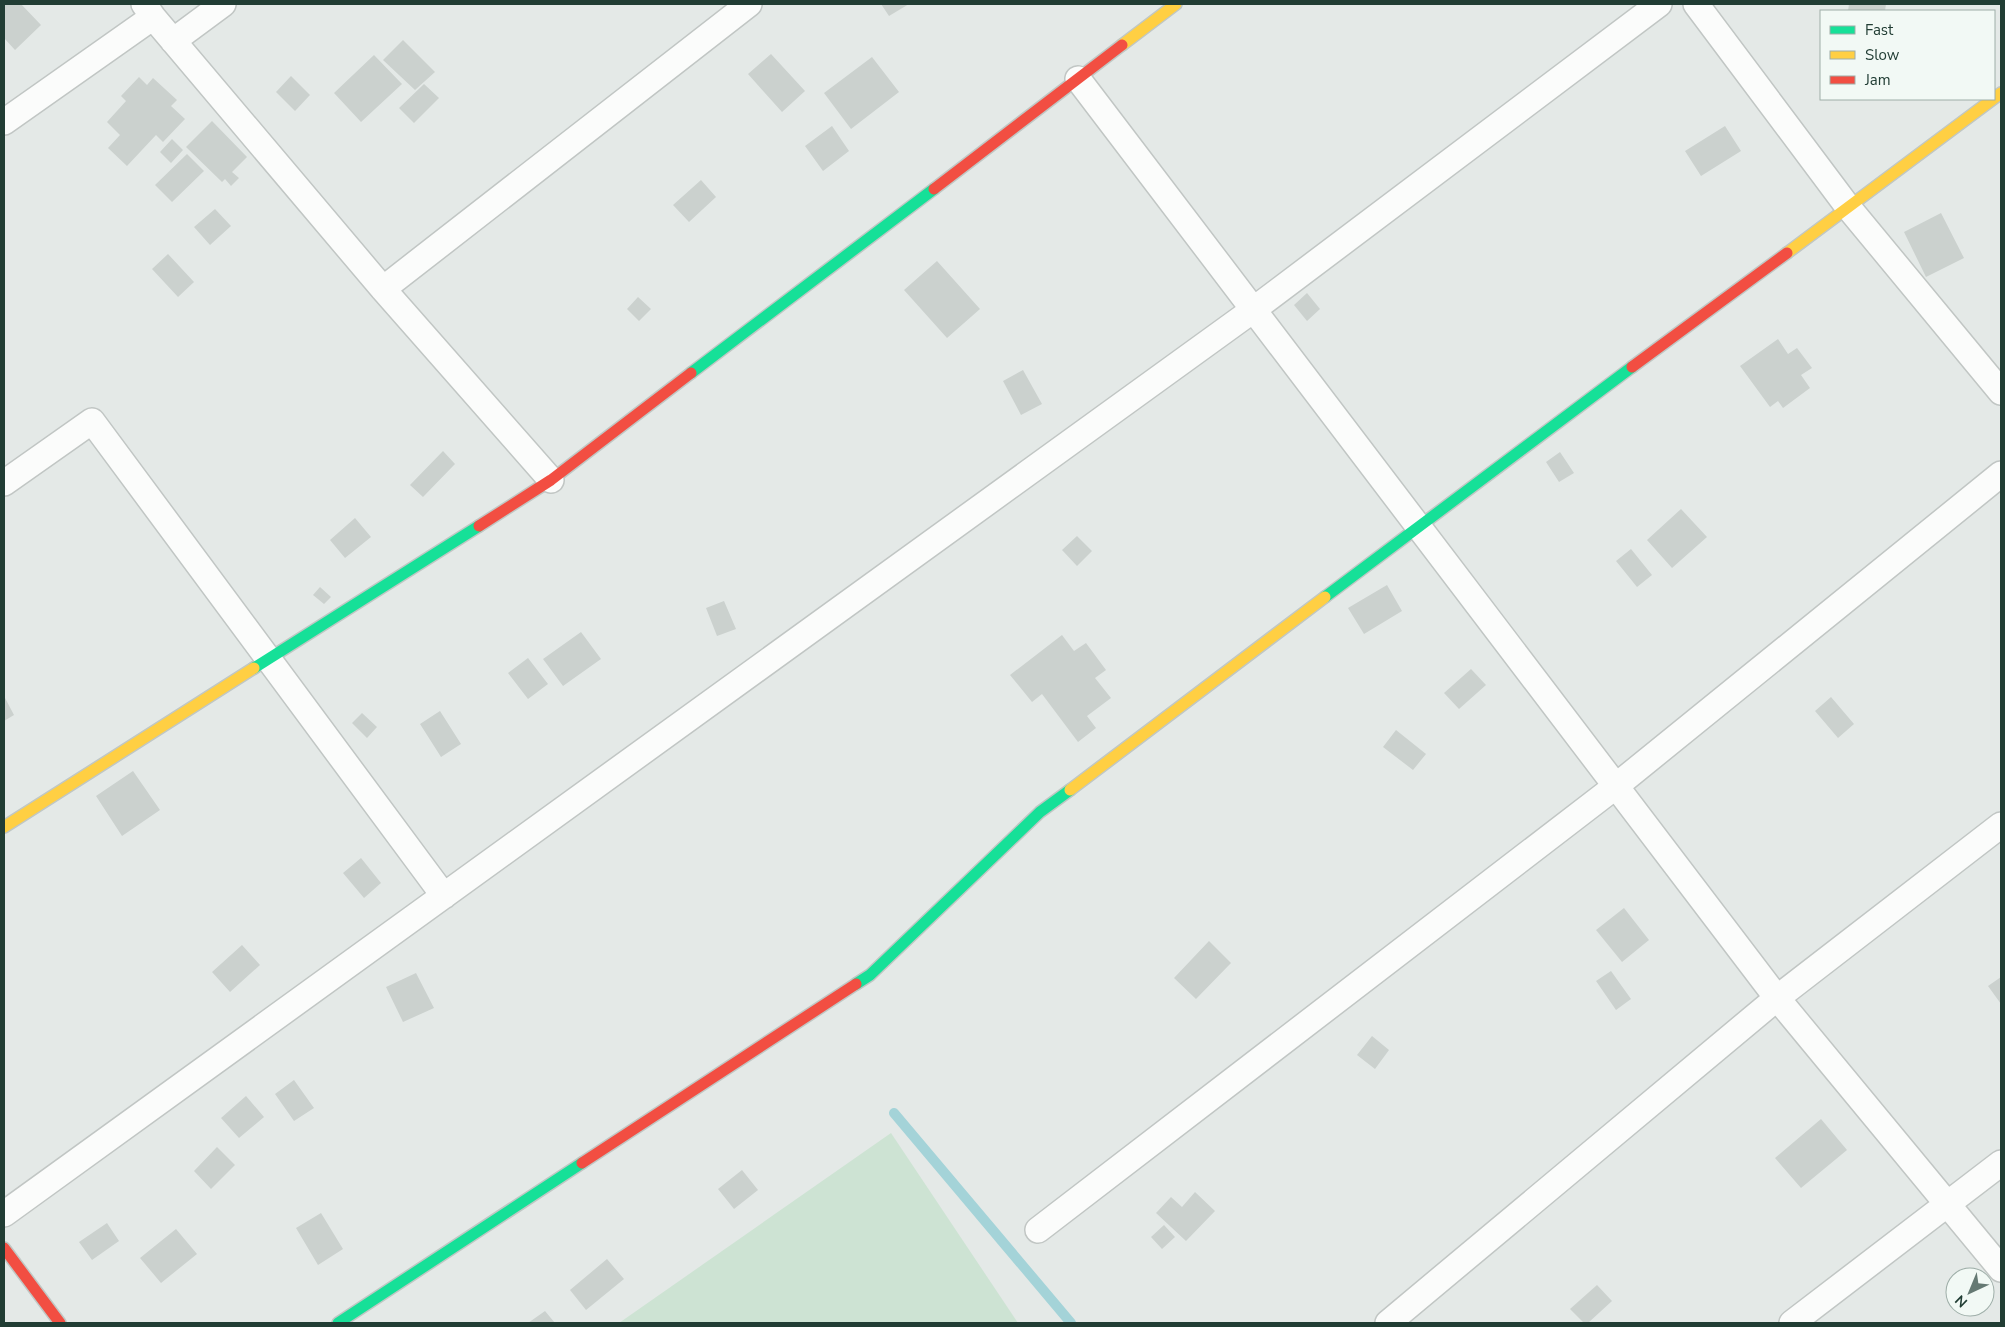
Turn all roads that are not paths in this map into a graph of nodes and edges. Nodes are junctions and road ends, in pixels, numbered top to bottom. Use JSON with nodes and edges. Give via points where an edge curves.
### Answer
{"nodes":[{"id":1,"x":223,"y":4,"type":"edge"},
{"id":2,"x":749,"y":4,"type":"edge"},
{"id":3,"x":1176,"y":4,"type":"edge"},
{"id":4,"x":1659,"y":4,"type":"edge"},
{"id":5,"x":1696,"y":4,"type":"edge"},
{"id":6,"x":148,"y":10,"type":"edge"},
{"id":7,"x":173,"y":41,"type":"junction"},
{"id":8,"x":1078,"y":79,"type":"junction"},
{"id":9,"x":1992,"y":100,"type":"edge"},
{"id":10,"x":4,"y":122,"type":"edge"},
{"id":11,"x":1848,"y":207,"type":"junction"},
{"id":12,"x":383,"y":290,"type":"junction"},
{"id":13,"x":1253,"y":310,"type":"junction"},
{"id":14,"x":2001,"y":392,"type":"edge"},
{"id":15,"x":2001,"y":474,"type":"edge"},
{"id":16,"x":550,"y":480,"type":"junction"},
{"id":17,"x":4,"y":482,"type":"edge"},
{"id":18,"x":1418,"y":527,"type":"junction"},
{"id":19,"x":267,"y":660,"type":"junction"},
{"id":20,"x":1616,"y":786,"type":"junction"},
{"id":21,"x":2001,"y":825,"type":"edge"},
{"id":22,"x":4,"y":827,"type":"edge"},
{"id":23,"x":444,"y":896,"type":"junction"},
{"id":24,"x":1777,"y":998,"type":"junction"},
{"id":25,"x":2001,"y":1163,"type":"edge"},
{"id":26,"x":1948,"y":1203,"type":"junction"},
{"id":27,"x":4,"y":1214,"type":"edge"},
{"id":28,"x":1038,"y":1230,"type":"dead end"},
{"id":29,"x":4,"y":1248,"type":"edge"},
{"id":30,"x":2001,"y":1269,"type":"edge"},
{"id":31,"x":60,"y":1323,"type":"edge"},
{"id":32,"x":338,"y":1323,"type":"edge"},
{"id":33,"x":1388,"y":1323,"type":"edge"},
{"id":34,"x":1792,"y":1323,"type":"edge"}],
"edges":[{"from":1,"to":7,"type":"street"},
{"from":2,"to":12,"type":"street"},
{"from":3,"to":8,"type":"street"},
{"from":4,"to":13,"type":"street"},
{"from":5,"to":11,"type":"street"},
{"from":6,"to":7,"type":"street"},
{"from":6,"to":10,"type":"street"},
{"from":7,"to":12,"type":"street"},
{"from":8,"to":13,"type":"street"},
{"from":8,"to":16,"type":"street"},
{"from":9,"to":11,"type":"street"},
{"from":11,"to":14,"type":"street"},
{"from":11,"to":18,"type":"street"},
{"from":12,"to":16,"type":"street"},
{"from":13,"to":18,"type":"street"},
{"from":13,"to":23,"type":"street"},
{"from":15,"to":20,"type":"street"},
{"from":16,"to":19,"type":"street"},
{"from":17,"to":19,"type":"street","via":[[92,421]]},
{"from":18,"to":20,"type":"street"},
{"from":18,"to":32,"type":"street","via":[[1040,812],[870,975]]},
{"from":19,"to":22,"type":"street"},
{"from":19,"to":23,"type":"street"},
{"from":20,"to":24,"type":"street"},
{"from":20,"to":28,"type":"street"},
{"from":21,"to":24,"type":"street"},
{"from":23,"to":27,"type":"street"},
{"from":24,"to":26,"type":"street"},
{"from":24,"to":33,"type":"street"},
{"from":25,"to":26,"type":"street"},
{"from":26,"to":30,"type":"street"},
{"from":26,"to":34,"type":"street"},
{"from":29,"to":31,"type":"street"}]}
